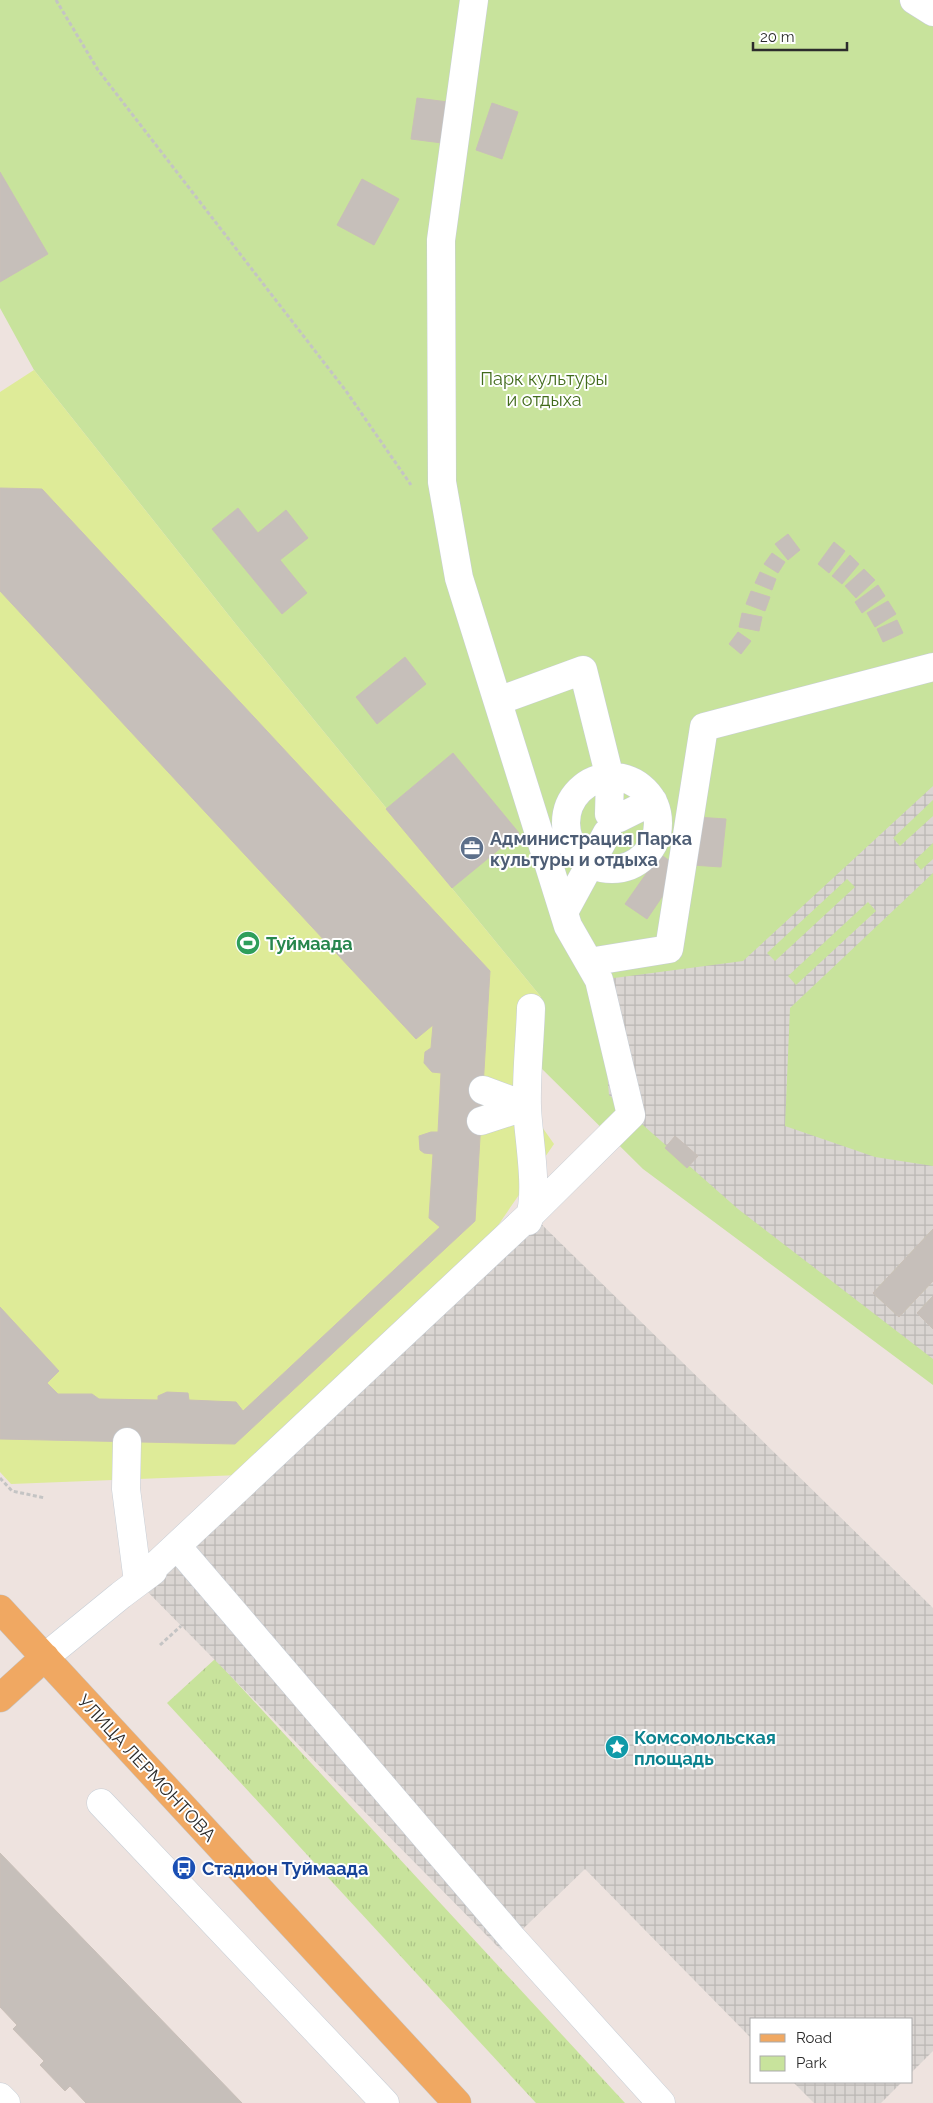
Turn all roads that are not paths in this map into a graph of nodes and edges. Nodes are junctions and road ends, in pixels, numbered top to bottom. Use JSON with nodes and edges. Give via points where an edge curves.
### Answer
{"nodes":[{"id":1,"x":474,"y":0,"type":"edge"},
{"id":2,"x":914,"y":0,"type":"edge"},
{"id":3,"x":933,"y":12,"type":"edge"},
{"id":4,"x":933,"y":667,"type":"edge"},
{"id":5,"x":498,"y":701,"type":"junction"},
{"id":6,"x":610,"y":778,"type":"junction"},
{"id":7,"x":653,"y":801,"type":"junction"},
{"id":8,"x":567,"y":819,"type":"junction"},
{"id":9,"x":611,"y":823,"type":"junction"},
{"id":10,"x":651,"y":848,"type":"junction"},
{"id":11,"x":591,"y":864,"type":"junction"},
{"id":12,"x":564,"y":912,"type":"junction"},
{"id":13,"x":589,"y":962,"type":"junction"},
{"id":14,"x":531,"y":1008,"type":"dead end"},
{"id":15,"x":482,"y":1105,"type":"dead end"},
{"id":16,"x":527,"y":1106,"type":"junction"},
{"id":17,"x":531,"y":1214,"type":"junction"},
{"id":18,"x":127,"y":1441,"type":"dead end"},
{"id":19,"x":182,"y":1552,"type":"junction"},
{"id":20,"x":138,"y":1582,"type":"junction"},
{"id":21,"x":0,"y":1609,"type":"edge"},
{"id":22,"x":45,"y":1657,"type":"junction"},
{"id":23,"x":0,"y":1698,"type":"edge"},
{"id":24,"x":101,"y":1802,"type":"dead end"},
{"id":25,"x":0,"y":2097,"type":"edge"},
{"id":26,"x":6,"y":2103,"type":"edge"},
{"id":27,"x":385,"y":2103,"type":"edge"},
{"id":28,"x":457,"y":2103,"type":"edge"},
{"id":29,"x":661,"y":2103,"type":"edge"}],
"edges":[{"from":1,"to":5,"type":"street","via":[[441,240],[442,482],[459,578]]},
{"from":2,"to":3,"type":"street"},
{"from":4,"to":13,"type":"street","via":[[704,727],[669,949]]},
{"from":5,"to":6,"type":"street","via":[[583,670]]},
{"from":5,"to":12,"type":"street"},
{"from":6,"to":7,"type":"street","via":[[636,784]]},
{"from":6,"to":8,"type":"street","via":[[593,782],[578,792]]},
{"from":6,"to":9,"type":"street"},
{"from":7,"to":9,"type":"street"},
{"from":7,"to":10,"type":"street","via":[[658,830]]},
{"from":8,"to":9,"type":"street"},
{"from":8,"to":11,"type":"street","via":[[571,843]]},
{"from":9,"to":10,"type":"street"},
{"from":9,"to":11,"type":"street"},
{"from":10,"to":11,"type":"street","via":[[640,861],[624,868],[606,869]]},
{"from":11,"to":12,"type":"street"},
{"from":12,"to":13,"type":"street","via":[[568,926]]},
{"from":13,"to":17,"type":"street","via":[[599,980],[631,1115]]},
{"from":14,"to":16,"type":"street"},
{"from":15,"to":16,"type":"street"},
{"from":16,"to":17,"type":"street","via":[[533,1193]]},
{"from":17,"to":19,"type":"street","via":[[520,1237],[491,1278]]},
{"from":17,"to":20,"type":"street"},
{"from":18,"to":20,"type":"street","via":[[126,1489]]},
{"from":19,"to":20,"type":"street"},
{"from":19,"to":29,"type":"street","via":[[513,1939]]},
{"from":20,"to":22,"type":"street"},
{"from":21,"to":22,"type":"main road","name":"УЛИЦА ЛЕРМОНТОВА"},
{"from":22,"to":23,"type":"main road"},
{"from":22,"to":28,"type":"main road","name":"УЛИЦА ЛЕРМОНТОВА"},
{"from":24,"to":27,"type":"street"},
{"from":25,"to":26,"type":"street"}]}
